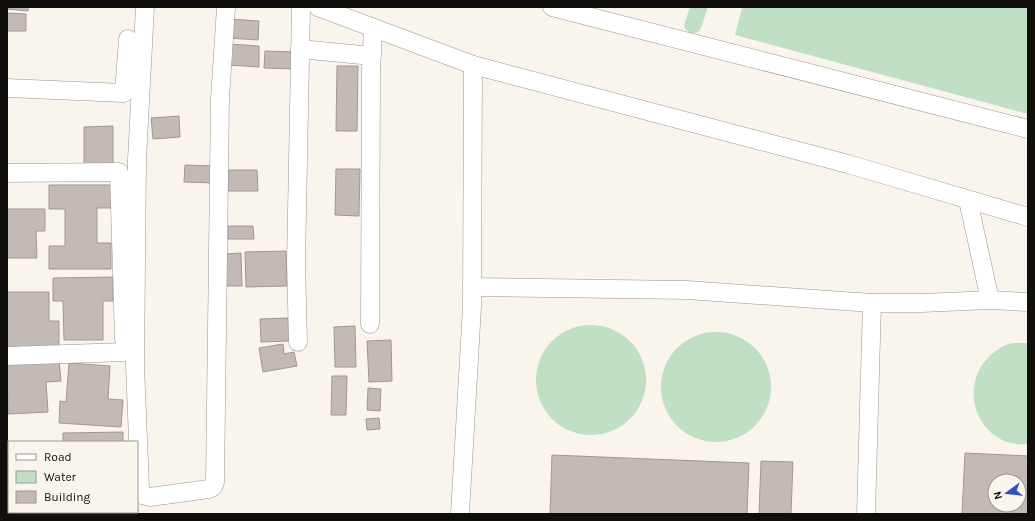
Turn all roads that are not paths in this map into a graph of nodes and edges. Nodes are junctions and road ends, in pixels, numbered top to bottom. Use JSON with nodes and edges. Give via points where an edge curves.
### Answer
{"nodes":[{"id":1,"x":145,"y":7,"type":"edge"},
{"id":2,"x":226,"y":7,"type":"edge"},
{"id":3,"x":301,"y":7,"type":"edge"},
{"id":4,"x":318,"y":7,"type":"edge"},
{"id":5,"x":552,"y":7,"type":"edge"},
{"id":6,"x":588,"y":12,"type":"edge"},
{"id":7,"x":356,"y":13,"type":"edge"},
{"id":8,"x":373,"y":28,"type":"junction"},
{"id":9,"x":128,"y":39,"type":"dead end"},
{"id":10,"x":300,"y":48,"type":"junction"},
{"id":11,"x":372,"y":56,"type":"junction"},
{"id":12,"x":473,"y":65,"type":"junction"},
{"id":13,"x":7,"y":88,"type":"edge"},
{"id":14,"x":1028,"y":129,"type":"edge"},
{"id":15,"x":7,"y":173,"type":"edge"},
{"id":16,"x":968,"y":200,"type":"junction"},
{"id":17,"x":1028,"y":218,"type":"edge"},
{"id":18,"x":472,"y":286,"type":"junction"},
{"id":19,"x":990,"y":300,"type":"junction"},
{"id":20,"x":1028,"y":302,"type":"edge"},
{"id":21,"x":872,"y":303,"type":"junction"},
{"id":22,"x":370,"y":324,"type":"dead end"},
{"id":23,"x":298,"y":342,"type":"dead end"},
{"id":24,"x":125,"y":352,"type":"junction"},
{"id":25,"x":7,"y":356,"type":"edge"},
{"id":26,"x":127,"y":441,"type":"edge"},
{"id":27,"x":460,"y":514,"type":"edge"},
{"id":28,"x":866,"y":514,"type":"edge"}],
"edges":[{"from":1,"to":2,"type":"street","via":[[137,160],[135,366],[140,488],[142,494],[150,497],[209,489],[214,487],[215,482],[220,100]]},
{"from":3,"to":10,"type":"street"},
{"from":4,"to":7,"type":"street"},
{"from":5,"to":6,"type":"street"},
{"from":6,"to":14,"type":"street"},
{"from":7,"to":8,"type":"street"},
{"from":8,"to":11,"type":"street"},
{"from":8,"to":12,"type":"street"},
{"from":9,"to":13,"type":"street","via":[[124,93]]},
{"from":10,"to":11,"type":"street"},
{"from":10,"to":23,"type":"street","via":[[296,263]]},
{"from":11,"to":22,"type":"street"},
{"from":12,"to":16,"type":"street","via":[[848,164]]},
{"from":12,"to":18,"type":"street"},
{"from":15,"to":24,"type":"street","via":[[120,172]]},
{"from":16,"to":17,"type":"street"},
{"from":16,"to":19,"type":"street"},
{"from":18,"to":21,"type":"street","via":[[687,290]]},
{"from":18,"to":27,"type":"street"},
{"from":19,"to":20,"type":"street"},
{"from":19,"to":21,"type":"street"},
{"from":21,"to":28,"type":"street"},
{"from":24,"to":25,"type":"street"},
{"from":24,"to":26,"type":"street"}]}
